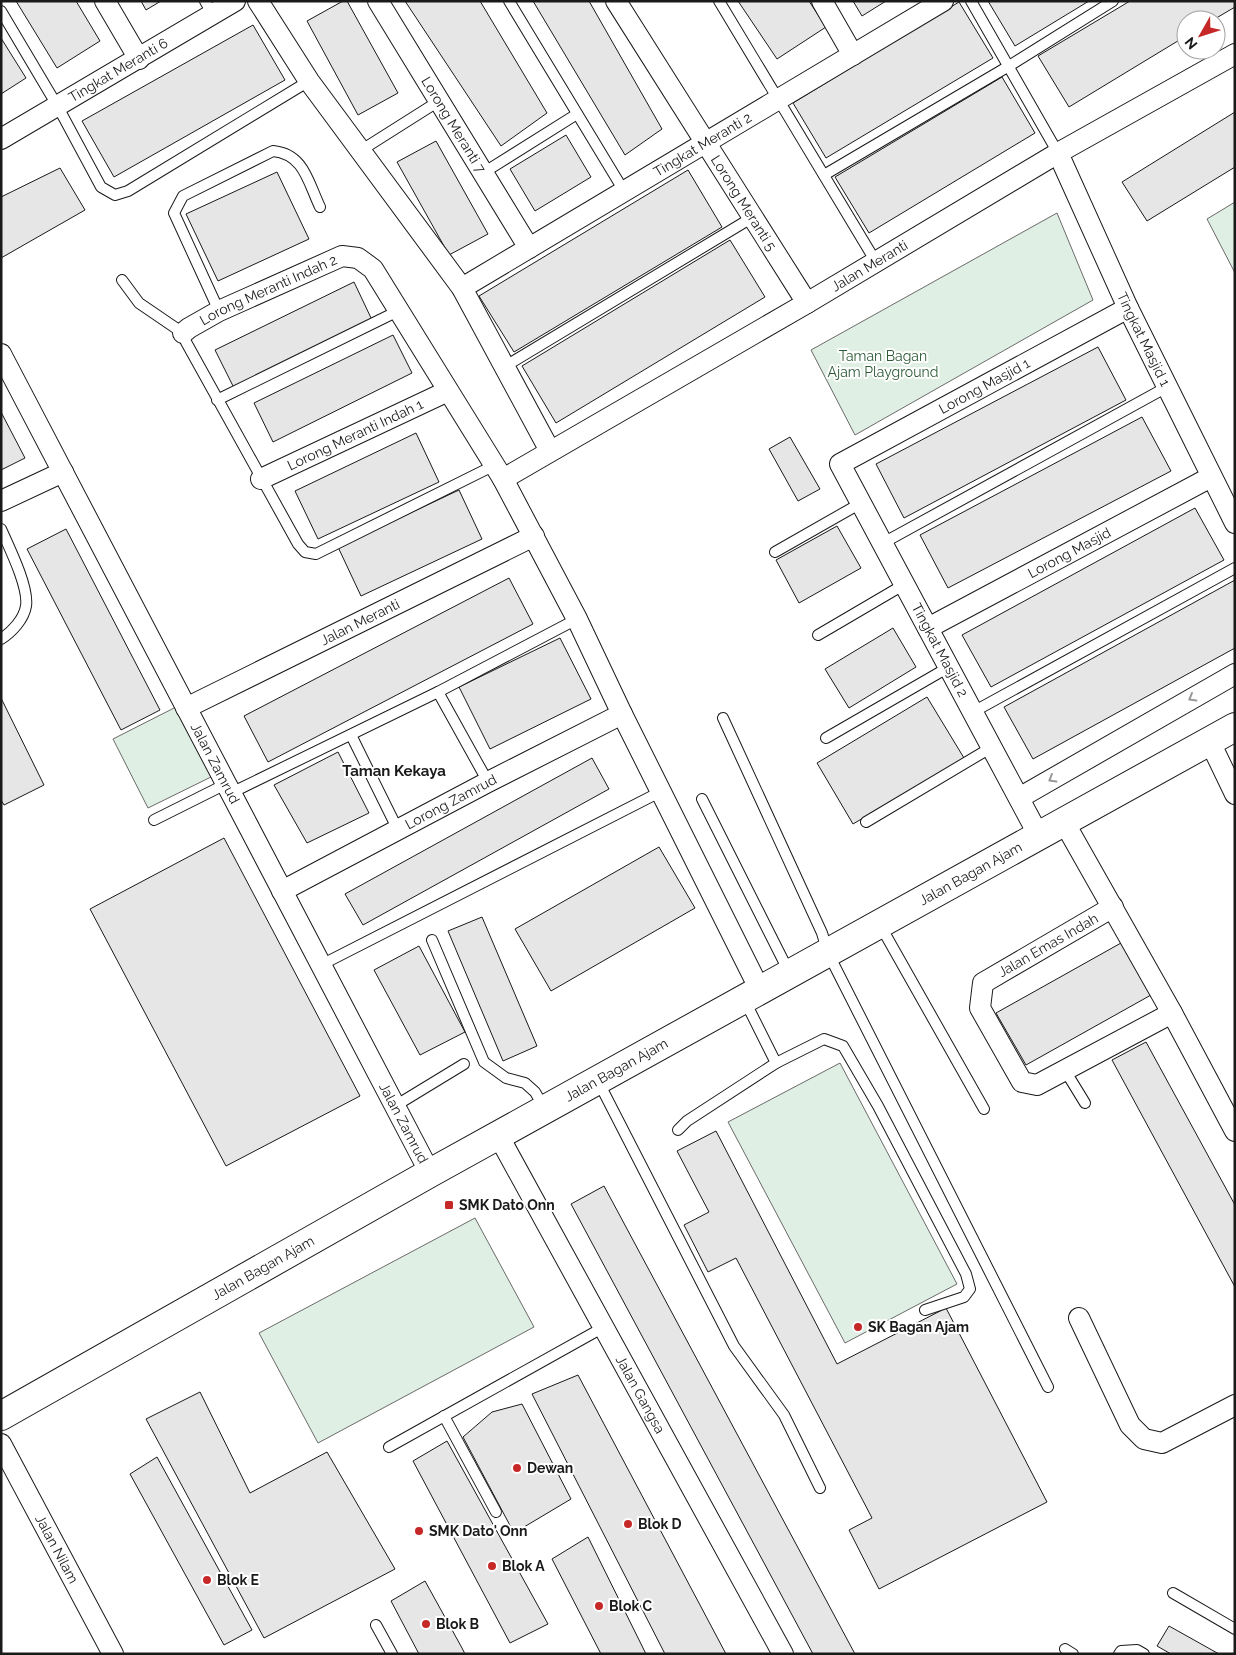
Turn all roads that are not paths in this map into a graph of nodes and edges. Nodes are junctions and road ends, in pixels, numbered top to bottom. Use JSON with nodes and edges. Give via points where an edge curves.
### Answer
{"nodes":[{"id":1,"x":106,"y":1,"type":"edge"},
{"id":2,"x":235,"y":1,"type":"edge"},
{"id":3,"x":258,"y":1,"type":"edge"},
{"id":4,"x":378,"y":1,"type":"edge"},
{"id":5,"x":509,"y":1,"type":"edge"},
{"id":6,"x":616,"y":1,"type":"edge"},
{"id":7,"x":719,"y":1,"type":"edge"},
{"id":8,"x":822,"y":1,"type":"edge"},
{"id":9,"x":943,"y":1,"type":"edge"},
{"id":10,"x":971,"y":1,"type":"edge"},
{"id":11,"x":1113,"y":1,"type":"edge"},
{"id":12,"x":209,"y":8,"type":"edge"},
{"id":13,"x":1,"y":11,"type":"edge"},
{"id":14,"x":1235,"y":54,"type":"edge"},
{"id":15,"x":853,"y":55,"type":"junction"},
{"id":16,"x":139,"y":59,"type":"junction"},
{"id":17,"x":1009,"y":66,"type":"junction"},
{"id":18,"x":309,"y":81,"type":"junction"},
{"id":19,"x":778,"y":100,"type":"junction"},
{"id":20,"x":439,"y":101,"type":"junction"},
{"id":21,"x":58,"y":107,"type":"junction"},
{"id":22,"x":577,"y":114,"type":"junction"},
{"id":23,"x":1,"y":139,"type":"edge"},
{"id":24,"x":706,"y":143,"type":"junction"},
{"id":25,"x":360,"y":151,"type":"junction"},
{"id":26,"x":1058,"y":152,"type":"junction"},
{"id":27,"x":483,"y":173,"type":"junction"},
{"id":28,"x":824,"y":175,"type":"junction"},
{"id":29,"x":624,"y":191,"type":"junction"},
{"id":30,"x":320,"y":207,"type":"dead end"},
{"id":31,"x":753,"y":217,"type":"junction"},
{"id":32,"x":529,"y":248,"type":"junction"},
{"id":33,"x":876,"y":262,"type":"junction"},
{"id":34,"x":122,"y":280,"type":"dead end"},
{"id":35,"x":462,"y":288,"type":"junction"},
{"id":36,"x":807,"y":304,"type":"junction"},
{"id":37,"x":1128,"y":308,"type":"junction"},
{"id":38,"x":398,"y":311,"type":"junction"},
{"id":39,"x":219,"y":312,"type":"junction"},
{"id":40,"x":183,"y":333,"type":"junction"},
{"id":41,"x":1,"y":354,"type":"edge"},
{"id":42,"x":504,"y":366,"type":"junction"},
{"id":43,"x":1167,"y":387,"type":"junction"},
{"id":44,"x":448,"y":391,"type":"junction"},
{"id":45,"x":217,"y":400,"type":"junction"},
{"id":46,"x":550,"y":451,"type":"junction"},
{"id":47,"x":840,"y":464,"type":"joint"},
{"id":48,"x":63,"y":472,"type":"junction"},
{"id":49,"x":499,"y":472,"type":"junction"},
{"id":50,"x":1211,"y":477,"type":"junction"},
{"id":51,"x":261,"y":480,"type":"junction"},
{"id":52,"x":1,"y":502,"type":"edge"},
{"id":53,"x":861,"y":503,"type":"junction"},
{"id":54,"x":1235,"y":522,"type":"edge"},
{"id":55,"x":1,"y":529,"type":"edge"},
{"id":56,"x":534,"y":536,"type":"junction"},
{"id":57,"x":883,"y":543,"type":"junction"},
{"id":58,"x":775,"y":552,"type":"dead end"},
{"id":59,"x":1235,"y":568,"type":"edge"},
{"id":60,"x":905,"y":584,"type":"junction"},
{"id":61,"x":577,"y":619,"type":"junction"},
{"id":62,"x":928,"y":628,"type":"junction"},
{"id":63,"x":818,"y":635,"type":"dead end"},
{"id":64,"x":1,"y":639,"type":"edge"},
{"id":65,"x":949,"y":667,"type":"junction"},
{"id":66,"x":1235,"y":674,"type":"edge"},
{"id":67,"x":438,"y":692,"type":"junction"},
{"id":68,"x":186,"y":708,"type":"junction"},
{"id":69,"x":973,"y":712,"type":"junction"},
{"id":70,"x":622,"y":714,"type":"junction"},
{"id":71,"x":723,"y":718,"type":"dead end"},
{"id":72,"x":1235,"y":727,"type":"edge"},
{"id":73,"x":351,"y":735,"type":"junction"},
{"id":74,"x":826,"y":738,"type":"dead end"},
{"id":75,"x":1210,"y":742,"type":"junction"},
{"id":76,"x":992,"y":747,"type":"junction"},
{"id":77,"x":488,"y":782,"type":"junction"},
{"id":78,"x":229,"y":788,"type":"junction"},
{"id":79,"x":662,"y":791,"type":"junction"},
{"id":80,"x":1235,"y":794,"type":"edge"},
{"id":81,"x":1019,"y":798,"type":"junction"},
{"id":82,"x":702,"y":799,"type":"dead end"},
{"id":83,"x":154,"y":820,"type":"dead end"},
{"id":84,"x":866,"y":822,"type":"dead end"},
{"id":85,"x":1064,"y":822,"type":"junction"},
{"id":86,"x":398,"y":830,"type":"junction"},
{"id":87,"x":1039,"y":836,"type":"junction"},
{"id":88,"x":282,"y":891,"type":"junction"},
{"id":89,"x":1113,"y":907,"type":"junction"},
{"id":90,"x":880,"y":924,"type":"junction"},
{"id":91,"x":432,"y":940,"type":"dead end"},
{"id":92,"x":828,"y":953,"type":"junction"},
{"id":93,"x":321,"y":965,"type":"junction"},
{"id":94,"x":790,"y":974,"type":"junction"},
{"id":95,"x":752,"y":995,"type":"junction"},
{"id":96,"x":1172,"y":1013,"type":"junction"},
{"id":97,"x":776,"y":1062,"type":"junction"},
{"id":98,"x":464,"y":1064,"type":"dead end"},
{"id":99,"x":1066,"y":1072,"type":"junction"},
{"id":100,"x":598,"y":1080,"type":"junction"},
{"id":101,"x":1085,"y":1103,"type":"dead end"},
{"id":102,"x":394,"y":1106,"type":"junction"},
{"id":103,"x":545,"y":1109,"type":"junction"},
{"id":104,"x":984,"y":1109,"type":"dead end"},
{"id":105,"x":678,"y":1130,"type":"dead end"},
{"id":106,"x":1235,"y":1131,"type":"edge"},
{"id":107,"x":498,"y":1135,"type":"junction"},
{"id":108,"x":430,"y":1173,"type":"junction"},
{"id":109,"x":925,"y":1310,"type":"dead end"},
{"id":110,"x":1079,"y":1318,"type":"dead end"},
{"id":111,"x":604,"y":1326,"type":"junction"},
{"id":112,"x":1048,"y":1387,"type":"dead end"},
{"id":113,"x":1235,"y":1405,"type":"edge"},
{"id":114,"x":1,"y":1416,"type":"edge"},
{"id":115,"x":444,"y":1416,"type":"junction"},
{"id":116,"x":1,"y":1444,"type":"edge"},
{"id":117,"x":389,"y":1447,"type":"dead end"},
{"id":118,"x":820,"y":1488,"type":"dead end"},
{"id":119,"x":496,"y":1512,"type":"dead end"},
{"id":120,"x":1173,"y":1594,"type":"dead end"},
{"id":121,"x":376,"y":1626,"type":"dead end"},
{"id":122,"x":1235,"y":1629,"type":"edge"},
{"id":123,"x":113,"y":1654,"type":"edge"},
{"id":124,"x":392,"y":1654,"type":"edge"},
{"id":125,"x":783,"y":1654,"type":"edge"},
{"id":126,"x":1119,"y":1654,"type":"edge"},
{"id":127,"x":1144,"y":1654,"type":"edge"}],
"edges":[{"from":1,"to":16,"type":"street"},
{"from":2,"to":12,"type":"street","name":"Tingkat Meranti 6"},
{"from":3,"to":18,"type":"street"},
{"from":4,"to":20,"type":"street","name":"Lorong Meranti 7"},
{"from":5,"to":22,"type":"lane"},
{"from":6,"to":24,"type":"street","name":"Lorong Meranti 5"},
{"from":7,"to":19,"type":"lane"},
{"from":8,"to":15,"type":"street"},
{"from":9,"to":15,"type":"street","name":"Tingkat Meranti 2"},
{"from":10,"to":17,"type":"lane"},
{"from":11,"to":17,"type":"lane"},
{"from":12,"to":16,"type":"street","name":"Tingkat Meranti 6"},
{"from":13,"to":21,"type":"lane"},
{"from":14,"to":26,"type":"street","name":"Jalan Meranti"},
{"from":15,"to":19,"type":"street","name":"Tingkat Meranti 2"},
{"from":16,"to":21,"type":"street","name":"Tingkat Meranti 6"},
{"from":17,"to":26,"type":"lane"},
{"from":17,"to":28,"type":"lane"},
{"from":18,"to":21,"type":"lane","via":[[128,191],[115,195],[101,187]]},
{"from":18,"to":25,"type":"street"},
{"from":19,"to":24,"type":"street","name":"Tingkat Meranti 2"},
{"from":19,"to":28,"type":"lane"},
{"from":20,"to":25,"type":"lane"},
{"from":20,"to":27,"type":"street","name":"Lorong Meranti 7"},
{"from":21,"to":23,"type":"street","name":"Tingkat Meranti 6"},
{"from":22,"to":27,"type":"lane"},
{"from":22,"to":29,"type":"lane"},
{"from":24,"to":29,"type":"street","name":"Tingkat Meranti 2"},
{"from":24,"to":31,"type":"street","name":"Lorong Meranti 5"},
{"from":25,"to":35,"type":"street"},
{"from":26,"to":33,"type":"street","name":"Jalan Meranti"},
{"from":26,"to":37,"type":"street","name":"Tingkat Masjid 1"},
{"from":27,"to":32,"type":"street","name":"Lorong Meranti 7"},
{"from":28,"to":33,"type":"lane"},
{"from":29,"to":32,"type":"street","name":"Tingkat Meranti 2"},
{"from":30,"to":39,"type":"lane","via":[[298,161],[286,152],[273,151],[183,196],[174,213]]},
{"from":31,"to":36,"type":"street","name":"Lorong Meranti 5"},
{"from":31,"to":42,"type":"lane"},
{"from":32,"to":35,"type":"street","name":"Tingkat Meranti 2"},
{"from":33,"to":36,"type":"street","name":"Jalan Meranti"},
{"from":34,"to":40,"type":"lane","via":[[139,303]]},
{"from":35,"to":42,"type":"street"},
{"from":36,"to":46,"type":"street","name":"Jalan Meranti"},
{"from":37,"to":43,"type":"street","name":"Tingkat Masjid 1"},
{"from":37,"to":47,"type":"street","name":"Lorong Masjid 1"},
{"from":38,"to":39,"type":"street","name":"Lorong Meranti Indah 2","via":[[372,269],[358,258],[342,256]]},
{"from":38,"to":44,"type":"street"},
{"from":38,"to":45,"type":"lane"},
{"from":39,"to":40,"type":"street","name":"Lorong Meranti Indah 2"},
{"from":40,"to":45,"type":"lane"},
{"from":41,"to":48,"type":"street","name":"Jalan Zamrud"},
{"from":42,"to":46,"type":"street"},
{"from":43,"to":50,"type":"street","name":"Tingkat Masjid 1"},
{"from":43,"to":57,"type":"lane"},
{"from":44,"to":49,"type":"street"},
{"from":44,"to":51,"type":"street","name":"Lorong Meranti Indah 1"},
{"from":45,"to":51,"type":"lane"},
{"from":46,"to":49,"type":"street","name":"Jalan Meranti"},
{"from":47,"to":53,"type":"street","name":"Tingkat Masjid 2"},
{"from":48,"to":52,"type":"street"},
{"from":48,"to":68,"type":"street","name":"Jalan Zamrud"},
{"from":49,"to":51,"type":"lane","via":[[316,554],[306,552],[298,544]]},
{"from":49,"to":56,"type":"street"},
{"from":50,"to":54,"type":"street","name":"Tingkat Masjid 1"},
{"from":50,"to":62,"type":"street","name":"Lorong Masjid"},
{"from":53,"to":57,"type":"street","name":"Tingkat Masjid 2"},
{"from":53,"to":58,"type":"lane"},
{"from":55,"to":64,"type":"lane","via":[[21,577],[26,606],[14,630]]},
{"from":56,"to":61,"type":"street"},
{"from":56,"to":68,"type":"street","name":"Jalan Meranti"},
{"from":57,"to":60,"type":"street","name":"Tingkat Masjid 2"},
{"from":59,"to":69,"type":"lane"},
{"from":60,"to":62,"type":"street","name":"Tingkat Masjid 2"},
{"from":60,"to":63,"type":"lane"},
{"from":61,"to":67,"type":"lane"},
{"from":61,"to":70,"type":"street"},
{"from":62,"to":65,"type":"street","name":"Tingkat Masjid 2"},
{"from":65,"to":69,"type":"street","name":"Tingkat Masjid 2"},
{"from":65,"to":74,"type":"lane"},
{"from":66,"to":81,"type":"street","one_way":true},
{"from":67,"to":73,"type":"lane"},
{"from":67,"to":77,"type":"lane"},
{"from":68,"to":78,"type":"street","name":"Jalan Zamrud"},
{"from":69,"to":76,"type":"street","name":"Tingkat Masjid 2"},
{"from":70,"to":77,"type":"street","name":"Lorong Zamrud"},
{"from":70,"to":79,"type":"street"},
{"from":71,"to":92,"type":"lane","via":[[822,933]]},
{"from":72,"to":75,"type":"main road","name":"Jalan Bagan Ajam"},
{"from":73,"to":78,"type":"lane"},
{"from":73,"to":86,"type":"lane"},
{"from":75,"to":80,"type":"street"},
{"from":75,"to":85,"type":"main road","name":"Jalan Bagan Ajam"},
{"from":76,"to":81,"type":"street","name":"Tingkat Masjid 2"},
{"from":76,"to":84,"type":"lane"},
{"from":77,"to":86,"type":"street","name":"Lorong Zamrud"},
{"from":78,"to":83,"type":"lane"},
{"from":78,"to":88,"type":"street","name":"Jalan Zamrud"},
{"from":79,"to":93,"type":"lane"},
{"from":79,"to":95,"type":"street"},
{"from":81,"to":87,"type":"street","name":"Tingkat Masjid 2"},
{"from":82,"to":94,"type":"lane"},
{"from":85,"to":87,"type":"main road","name":"Jalan Bagan Ajam"},
{"from":85,"to":89,"type":"street"},
{"from":86,"to":88,"type":"street","name":"Lorong Zamrud"},
{"from":87,"to":90,"type":"main road","name":"Jalan Bagan Ajam"},
{"from":88,"to":93,"type":"street","name":"Jalan Zamrud"},
{"from":89,"to":96,"type":"street"},
{"from":89,"to":99,"type":"street","name":"Jalan Emas Indah","via":[[983,983],[980,1008],[1022,1082],[1037,1085]]},
{"from":90,"to":92,"type":"main road","name":"Jalan Bagan Ajam"},
{"from":90,"to":104,"type":"lane"},
{"from":91,"to":103,"type":"lane","via":[[484,1062],[506,1078],[524,1083],[535,1092]]},
{"from":92,"to":94,"type":"main road","name":"Jalan Bagan Ajam"},
{"from":92,"to":112,"type":"lane"},
{"from":93,"to":102,"type":"street","name":"Jalan Zamrud"},
{"from":94,"to":95,"type":"main road","name":"Jalan Bagan Ajam"},
{"from":95,"to":97,"type":"lane"},
{"from":95,"to":100,"type":"main road","name":"Jalan Bagan Ajam"},
{"from":96,"to":99,"type":"street"},
{"from":96,"to":106,"type":"street"},
{"from":97,"to":105,"type":"lane","via":[[687,1120]]},
{"from":97,"to":109,"type":"lane","via":[[824,1039],[843,1046],[966,1274],[970,1289],[964,1297]]},
{"from":98,"to":102,"type":"lane"},
{"from":99,"to":101,"type":"lane"},
{"from":100,"to":103,"type":"main road","name":"Jalan Bagan Ajam"},
{"from":100,"to":118,"type":"lane","via":[[734,1346],[784,1415]]},
{"from":102,"to":108,"type":"street","name":"Jalan Zamrud"},
{"from":103,"to":107,"type":"main road","name":"Jalan Bagan Ajam"},
{"from":107,"to":108,"type":"main road","name":"Jalan Bagan Ajam"},
{"from":107,"to":111,"type":"street","name":"Jalan Gangsa"},
{"from":108,"to":114,"type":"main road","name":"Jalan Bagan Ajam"},
{"from":110,"to":113,"type":"street","via":[[1130,1425],[1144,1439],[1162,1443]]},
{"from":111,"to":115,"type":"lane"},
{"from":111,"to":125,"type":"street","name":"Jalan Gangsa"},
{"from":115,"to":117,"type":"lane"},
{"from":115,"to":119,"type":"lane"},
{"from":116,"to":123,"type":"street","name":"Jalan Nilam"},
{"from":120,"to":122,"type":"lane"},
{"from":121,"to":124,"type":"lane"},
{"from":126,"to":127,"type":"lane","via":[[1137,1650]]}]}
